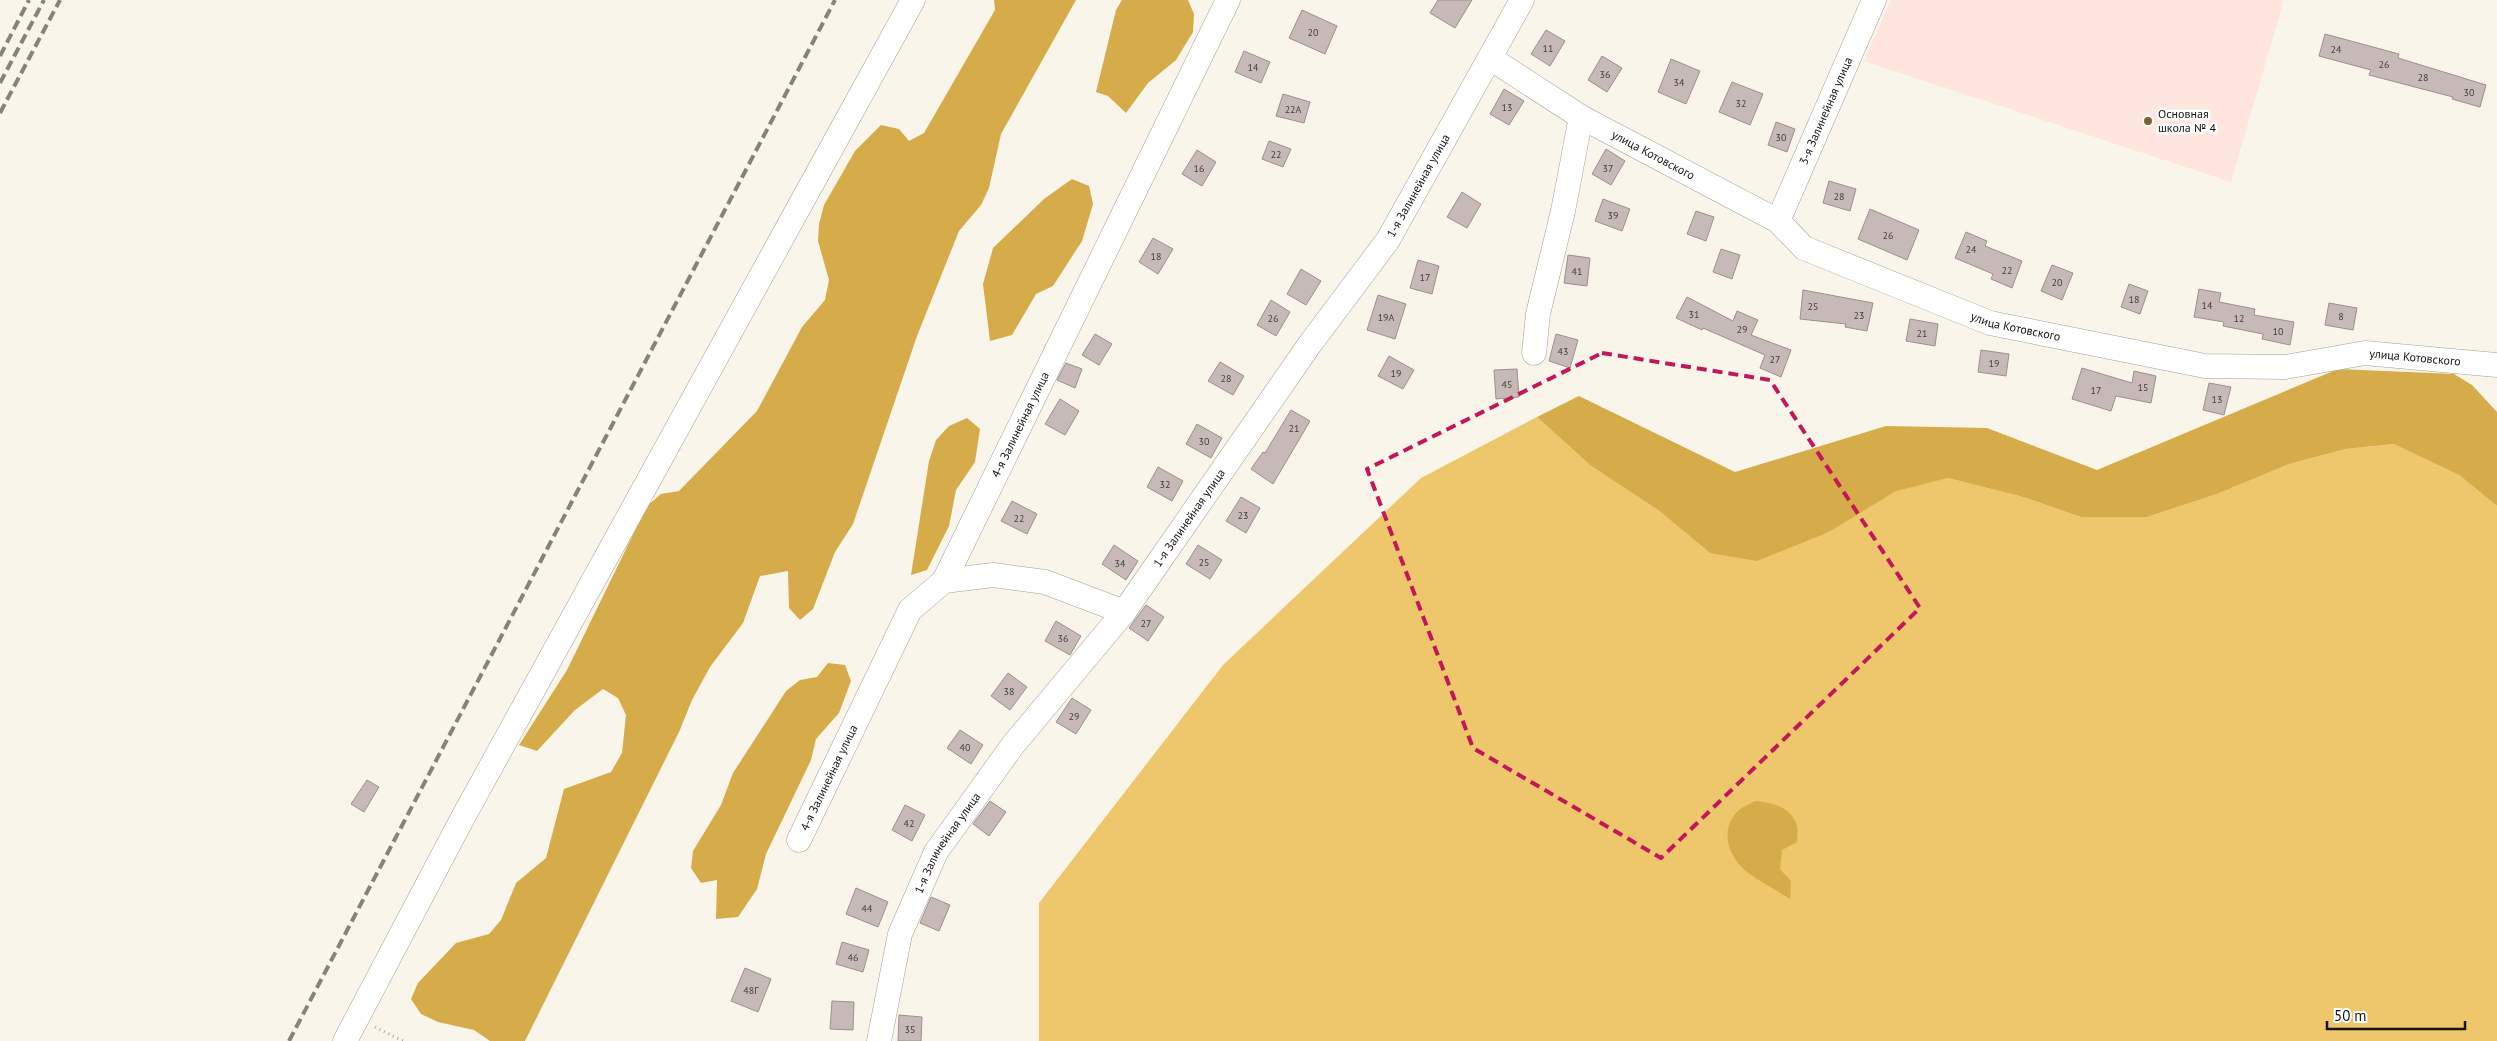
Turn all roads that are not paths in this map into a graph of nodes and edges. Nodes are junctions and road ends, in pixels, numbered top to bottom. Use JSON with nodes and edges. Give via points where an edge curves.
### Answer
{"nodes":[{"id":1,"x":913,"y":0,"type":"edge"},
{"id":2,"x":1228,"y":0,"type":"edge"},
{"id":3,"x":1522,"y":0,"type":"edge"},
{"id":4,"x":1874,"y":0,"type":"edge"},
{"id":5,"x":1490,"y":58,"type":"junction"},
{"id":6,"x":1581,"y":117,"type":"junction"},
{"id":7,"x":1778,"y":221,"type":"junction"},
{"id":8,"x":1534,"y":353,"type":"dead end"},
{"id":9,"x":2497,"y":365,"type":"edge"},
{"id":10,"x":944,"y":581,"type":"junction"},
{"id":11,"x":1124,"y":612,"type":"junction"},
{"id":12,"x":799,"y":840,"type":"dead end"},
{"id":13,"x":345,"y":1041,"type":"edge"},
{"id":14,"x":879,"y":1041,"type":"edge"}],
"edges":[{"from":1,"to":13,"type":"street","via":[[460,821]]},
{"from":2,"to":10,"type":"street","name":"4-я Залинейная улица"},
{"from":3,"to":5,"type":"street","name":"1-я Залинейная улица"},
{"from":4,"to":7,"type":"street","name":"3-я Залинейная улица"},
{"from":5,"to":6,"type":"street","name":"улица Котовского"},
{"from":5,"to":11,"type":"street","name":"1-я Залинейная улица","via":[[1388,240],[1310,344]]},
{"from":6,"to":7,"type":"street","name":"улица Котовского"},
{"from":6,"to":8,"type":"street","via":[[1538,314]]},
{"from":7,"to":9,"type":"street","name":"улица Котовского","via":[[1804,248],[1990,323],[2205,366],[2286,367],[2365,353]]},
{"from":10,"to":11,"type":"street","via":[[993,576],[1045,582]]},
{"from":10,"to":12,"type":"street","name":"4-я Залинейная улица","via":[[910,610]]},
{"from":11,"to":14,"type":"street","name":"1-я Залинейная улица","via":[[1012,746],[936,852],[900,934]]}]}
